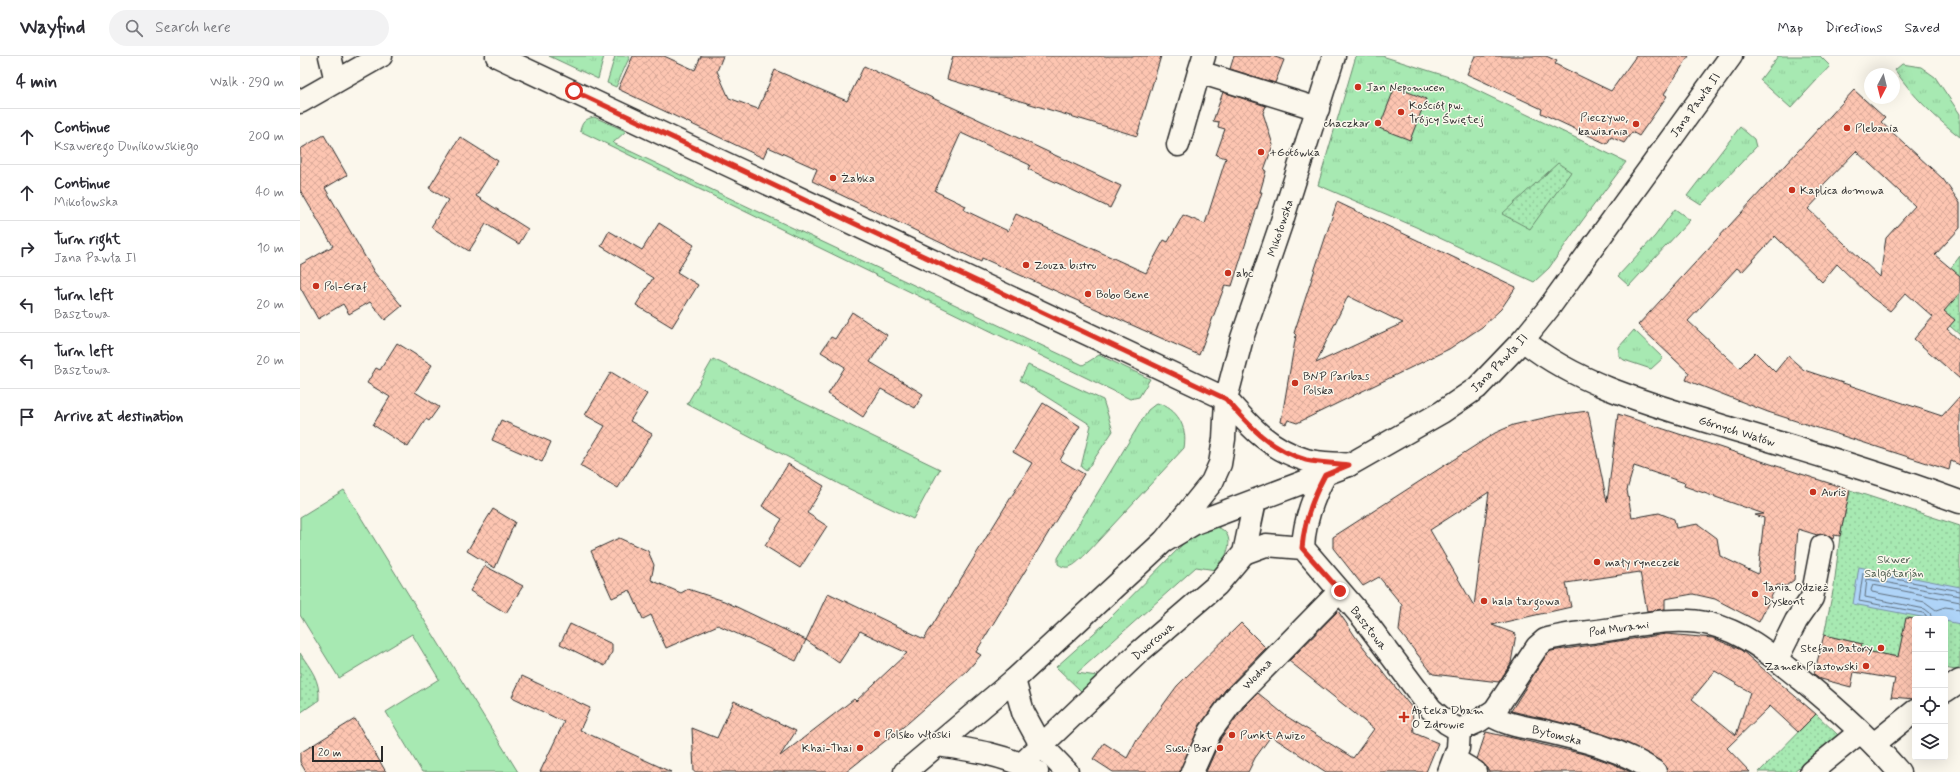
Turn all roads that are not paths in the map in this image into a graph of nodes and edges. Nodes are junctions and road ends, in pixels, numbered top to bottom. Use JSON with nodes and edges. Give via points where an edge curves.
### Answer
{"nodes":[{"id":1,"x":330,"y":56,"type":"edge"},
{"id":2,"x":381,"y":56,"type":"edge"},
{"id":3,"x":497,"y":56,"type":"edge"},
{"id":4,"x":1334,"y":56,"type":"edge"},
{"id":5,"x":1731,"y":56,"type":"edge"},
{"id":6,"x":1202,"y":64,"type":"edge"},
{"id":7,"x":336,"y":81,"type":"junction"},
{"id":8,"x":300,"y":102,"type":"edge"},
{"id":9,"x":1318,"y":109,"type":"junction"},
{"id":10,"x":1178,"y":145,"type":"dead end"},
{"id":11,"x":1523,"y":340,"type":"junction"},
{"id":12,"x":1226,"y":399,"type":"junction"},
{"id":13,"x":1349,"y":465,"type":"junction"},
{"id":14,"x":1325,"y":475,"type":"junction"},
{"id":15,"x":1255,"y":501,"type":"junction"},
{"id":16,"x":1960,"y":502,"type":"edge"},
{"id":17,"x":1163,"y":542,"type":"junction"},
{"id":18,"x":1822,"y":546,"type":"dead end"},
{"id":19,"x":1302,"y":548,"type":"junction"},
{"id":20,"x":1244,"y":553,"type":"junction"},
{"id":21,"x":1340,"y":591,"type":"junction"},
{"id":22,"x":1777,"y":659,"type":"junction"},
{"id":23,"x":1014,"y":680,"type":"junction"},
{"id":24,"x":1960,"y":681,"type":"edge"},
{"id":25,"x":1948,"y":689,"type":"edge"},
{"id":26,"x":1912,"y":713,"type":"edge"},
{"id":27,"x":1489,"y":714,"type":"junction"},
{"id":28,"x":1459,"y":730,"type":"junction"},
{"id":29,"x":1867,"y":738,"type":"junction"},
{"id":30,"x":938,"y":745,"type":"junction"},
{"id":31,"x":1040,"y":745,"type":"junction"},
{"id":32,"x":1452,"y":766,"type":"edge"},
{"id":33,"x":1029,"y":768,"type":"edge"},
{"id":34,"x":905,"y":772,"type":"edge"},
{"id":35,"x":1067,"y":772,"type":"edge"},
{"id":36,"x":1192,"y":772,"type":"edge"},
{"id":37,"x":1475,"y":772,"type":"edge"},
{"id":38,"x":1655,"y":772,"type":"edge"},
{"id":39,"x":1811,"y":772,"type":"edge"},
{"id":40,"x":1899,"y":772,"type":"edge"}],
"edges":[{"from":1,"to":7,"type":"street"},
{"from":2,"to":7,"type":"street"},
{"from":3,"to":12,"type":"street"},
{"from":4,"to":9,"type":"street","name":"Mikołowska"},
{"from":5,"to":11,"type":"street","name":"Jana Pawła II"},
{"from":6,"to":9,"type":"street"},
{"from":6,"to":10,"type":"street"},
{"from":7,"to":8,"type":"street"},
{"from":9,"to":12,"type":"street","name":"Mikołowska","via":[[1242,338]]},
{"from":11,"to":13,"type":"street","name":"Jana Pawła II","via":[[1477,388],[1436,416]]},
{"from":11,"to":16,"type":"street","name":"Górnych Wałów","via":[[1572,373],[1664,408]]},
{"from":12,"to":13,"type":"street","via":[[1252,429],[1278,448],[1307,460]]},
{"from":12,"to":17,"type":"street","name":"Mikołowska","via":[[1221,457],[1212,482]]},
{"from":13,"to":14,"type":"street","name":"Jana Pawła II"},
{"from":14,"to":15,"type":"street","name":"Jana Pawła II"},
{"from":14,"to":19,"type":"street","via":[[1315,493]]},
{"from":15,"to":17,"type":"street","name":"Jana Pawła II","via":[[1195,523]]},
{"from":15,"to":20,"type":"street","name":"Dworcowa"},
{"from":17,"to":23,"type":"street"},
{"from":18,"to":22,"type":"street","via":[[1812,598],[1796,621]]},
{"from":19,"to":20,"type":"street","via":[[1266,546]]},
{"from":19,"to":21,"type":"street","name":"Basztowa"},
{"from":20,"to":31,"type":"street","name":"Dworcowa","via":[[1217,585],[1138,653]]},
{"from":21,"to":28,"type":"street","name":"Basztowa","via":[[1431,709]]},
{"from":21,"to":36,"type":"street","name":"Wodna","via":[[1234,699],[1210,732]]},
{"from":22,"to":27,"type":"street","name":"Pod Murami","via":[[1738,634],[1709,624],[1687,621],[1650,623],[1550,639],[1540,643],[1501,702]]},
{"from":22,"to":29,"type":"street","name":"Pod Murami"},
{"from":23,"to":30,"type":"street"},
{"from":23,"to":31,"type":"street","via":[[1022,712]]},
{"from":24,"to":25,"type":"street"},
{"from":26,"to":29,"type":"street"},
{"from":27,"to":28,"type":"street"},
{"from":27,"to":38,"type":"street","name":"Bytomska","via":[[1508,724],[1609,749],[1628,756]]},
{"from":28,"to":32,"type":"street"},
{"from":29,"to":39,"type":"street"},
{"from":29,"to":40,"type":"street","name":"Pod Murami"},
{"from":30,"to":33,"type":"street","via":[[1000,756]]},
{"from":30,"to":34,"type":"street"},
{"from":31,"to":33,"type":"street","name":"Dworcowa"},
{"from":31,"to":35,"type":"street"},
{"from":32,"to":37,"type":"street"}]}
